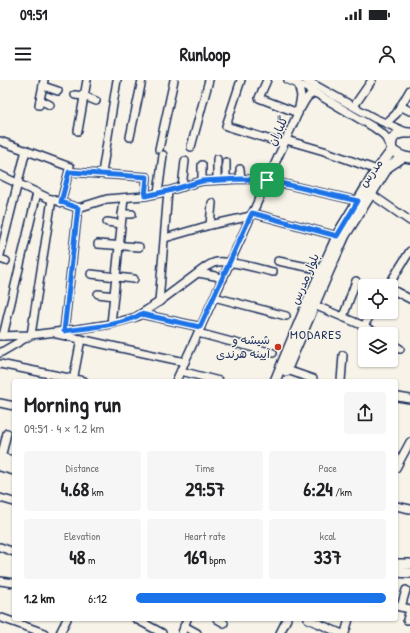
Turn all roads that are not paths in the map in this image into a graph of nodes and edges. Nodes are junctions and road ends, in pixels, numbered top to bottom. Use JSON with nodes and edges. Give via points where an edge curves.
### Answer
{"nodes":[{"id":1,"x":87,"y":80,"type":"edge"},
{"id":2,"x":117,"y":80,"type":"edge"},
{"id":3,"x":142,"y":80,"type":"edge"},
{"id":4,"x":174,"y":80,"type":"edge"},
{"id":5,"x":209,"y":80,"type":"edge"},
{"id":6,"x":240,"y":80,"type":"edge"},
{"id":7,"x":266,"y":80,"type":"edge"},
{"id":8,"x":288,"y":80,"type":"edge"},
{"id":9,"x":306,"y":80,"type":"edge"},
{"id":10,"x":372,"y":80,"type":"edge"},
{"id":11,"x":44,"y":83,"type":"edge"},
{"id":12,"x":298,"y":84,"type":"junction"},
{"id":13,"x":58,"y":90,"type":"dead end"},
{"id":14,"x":410,"y":90,"type":"edge"},
{"id":15,"x":314,"y":93,"type":"junction"},
{"id":16,"x":75,"y":95,"type":"dead end"},
{"id":17,"x":84,"y":96,"type":"junction"},
{"id":18,"x":96,"y":100,"type":"dead end"},
{"id":19,"x":50,"y":105,"type":"dead end"},
{"id":20,"x":354,"y":106,"type":"junction"},
{"id":21,"x":400,"y":106,"type":"junction"},
{"id":22,"x":410,"y":111,"type":"edge"},
{"id":23,"x":298,"y":113,"type":"junction"},
{"id":24,"x":396,"y":114,"type":"junction"},
{"id":25,"x":386,"y":123,"type":"junction"},
{"id":26,"x":396,"y":127,"type":"junction"},
{"id":27,"x":78,"y":131,"type":"dead end"},
{"id":28,"x":409,"y":133,"type":"edge"},
{"id":29,"x":130,"y":137,"type":"dead end"},
{"id":30,"x":0,"y":141,"type":"edge"},
{"id":31,"x":285,"y":142,"type":"junction"},
{"id":32,"x":191,"y":147,"type":"dead end"},
{"id":33,"x":391,"y":149,"type":"junction"},
{"id":34,"x":26,"y":150,"type":"junction"},
{"id":35,"x":408,"y":158,"type":"edge"},
{"id":36,"x":217,"y":159,"type":"dead end"},
{"id":37,"x":185,"y":160,"type":"dead end"},
{"id":38,"x":226,"y":162,"type":"dead end"},
{"id":39,"x":202,"y":165,"type":"dead end"},
{"id":40,"x":69,"y":169,"type":"junction"},
{"id":41,"x":240,"y":169,"type":"dead end"},
{"id":42,"x":377,"y":170,"type":"junction"},
{"id":43,"x":102,"y":174,"type":"junction"},
{"id":44,"x":0,"y":175,"type":"edge"},
{"id":45,"x":241,"y":179,"type":"junction"},
{"id":46,"x":217,"y":180,"type":"junction"},
{"id":47,"x":226,"y":180,"type":"junction"},
{"id":48,"x":267,"y":180,"type":"junction"},
{"id":49,"x":202,"y":181,"type":"junction"},
{"id":50,"x":18,"y":184,"type":"junction"},
{"id":51,"x":182,"y":187,"type":"junction"},
{"id":52,"x":168,"y":191,"type":"junction"},
{"id":53,"x":37,"y":192,"type":"junction"},
{"id":54,"x":158,"y":193,"type":"junction"},
{"id":55,"x":371,"y":194,"type":"junction"},
{"id":56,"x":145,"y":196,"type":"junction"},
{"id":57,"x":124,"y":198,"type":"junction"},
{"id":58,"x":52,"y":199,"type":"junction"},
{"id":59,"x":358,"y":201,"type":"junction"},
{"id":60,"x":61,"y":202,"type":"junction"},
{"id":61,"x":212,"y":203,"type":"dead end"},
{"id":62,"x":78,"y":208,"type":"junction"},
{"id":63,"x":122,"y":214,"type":"junction"},
{"id":64,"x":132,"y":214,"type":"dead end"},
{"id":65,"x":252,"y":215,"type":"junction"},
{"id":66,"x":410,"y":221,"type":"edge"},
{"id":67,"x":107,"y":222,"type":"dead end"},
{"id":68,"x":121,"y":224,"type":"junction"},
{"id":69,"x":210,"y":225,"type":"junction"},
{"id":70,"x":337,"y":236,"type":"junction"},
{"id":71,"x":164,"y":238,"type":"junction"},
{"id":72,"x":98,"y":244,"type":"dead end"},
{"id":73,"x":119,"y":246,"type":"junction"},
{"id":74,"x":139,"y":247,"type":"dead end"},
{"id":75,"x":410,"y":251,"type":"edge"},
{"id":76,"x":0,"y":255,"type":"edge"},
{"id":77,"x":278,"y":261,"type":"dead end"},
{"id":78,"x":230,"y":263,"type":"junction"},
{"id":79,"x":322,"y":270,"type":"junction"},
{"id":80,"x":273,"y":272,"type":"dead end"},
{"id":81,"x":198,"y":273,"type":"junction"},
{"id":82,"x":91,"y":274,"type":"dead end"},
{"id":83,"x":116,"y":277,"type":"junction"},
{"id":84,"x":134,"y":279,"type":"dead end"},
{"id":85,"x":222,"y":279,"type":"junction"},
{"id":86,"x":392,"y":279,"type":"edge"},
{"id":87,"x":356,"y":281,"type":"dead end"},
{"id":88,"x":398,"y":293,"type":"edge"},
{"id":89,"x":98,"y":294,"type":"dead end"},
{"id":90,"x":114,"y":296,"type":"junction"},
{"id":91,"x":214,"y":297,"type":"junction"},
{"id":92,"x":410,"y":299,"type":"edge"},
{"id":93,"x":159,"y":302,"type":"junction"},
{"id":94,"x":314,"y":305,"type":"junction"},
{"id":95,"x":141,"y":314,"type":"junction"},
{"id":96,"x":286,"y":316,"type":"dead end"},
{"id":97,"x":342,"y":317,"type":"junction"},
{"id":98,"x":368,"y":319,"type":"edge"},
{"id":99,"x":111,"y":324,"type":"junction"},
{"id":100,"x":364,"y":326,"type":"joint"},
{"id":101,"x":301,"y":328,"type":"junction"},
{"id":102,"x":199,"y":330,"type":"junction"},
{"id":103,"x":64,"y":331,"type":"junction"},
{"id":104,"x":49,"y":333,"type":"junction"},
{"id":105,"x":31,"y":335,"type":"junction"},
{"id":106,"x":2,"y":336,"type":"edge"},
{"id":107,"x":81,"y":339,"type":"junction"},
{"id":108,"x":0,"y":353,"type":"edge"},
{"id":109,"x":273,"y":353,"type":"dead end"},
{"id":110,"x":343,"y":355,"type":"dead end"},
{"id":111,"x":185,"y":362,"type":"junction"},
{"id":112,"x":0,"y":364,"type":"edge"},
{"id":113,"x":286,"y":370,"type":"junction"},
{"id":114,"x":181,"y":371,"type":"junction"},
{"id":115,"x":68,"y":379,"type":"edge"},
{"id":116,"x":73,"y":379,"type":"edge"},
{"id":117,"x":177,"y":379,"type":"edge"},
{"id":118,"x":211,"y":379,"type":"edge"},
{"id":119,"x":276,"y":379,"type":"edge"},
{"id":120,"x":283,"y":379,"type":"edge"},
{"id":121,"x":313,"y":379,"type":"dead end"},
{"id":122,"x":341,"y":379,"type":"edge"},
{"id":123,"x":398,"y":397,"type":"dead end"},
{"id":124,"x":410,"y":399,"type":"edge"},
{"id":125,"x":0,"y":403,"type":"edge"},
{"id":126,"x":12,"y":406,"type":"edge"},
{"id":127,"x":7,"y":433,"type":"dead end"},
{"id":128,"x":410,"y":442,"type":"edge"},
{"id":129,"x":0,"y":460,"type":"edge"},
{"id":130,"x":12,"y":461,"type":"edge"},
{"id":131,"x":398,"y":464,"type":"edge"},
{"id":132,"x":12,"y":469,"type":"edge"},
{"id":133,"x":0,"y":498,"type":"edge"},
{"id":134,"x":12,"y":501,"type":"edge"},
{"id":135,"x":398,"y":506,"type":"edge"},
{"id":136,"x":410,"y":509,"type":"edge"},
{"id":137,"x":0,"y":547,"type":"edge"},
{"id":138,"x":12,"y":551,"type":"edge"},
{"id":139,"x":398,"y":564,"type":"edge"},
{"id":140,"x":410,"y":564,"type":"edge"},
{"id":141,"x":398,"y":572,"type":"edge"},
{"id":142,"x":410,"y":573,"type":"edge"},
{"id":143,"x":0,"y":581,"type":"edge"},
{"id":144,"x":12,"y":583,"type":"edge"},
{"id":145,"x":406,"y":590,"type":"dead end"},
{"id":146,"x":398,"y":606,"type":"edge"},
{"id":147,"x":410,"y":610,"type":"edge"},
{"id":148,"x":2,"y":618,"type":"dead end"},
{"id":149,"x":407,"y":620,"type":"dead end"},
{"id":150,"x":66,"y":621,"type":"edge"},
{"id":151,"x":140,"y":621,"type":"edge"},
{"id":152,"x":220,"y":621,"type":"edge"},
{"id":153,"x":286,"y":621,"type":"edge"},
{"id":154,"x":313,"y":621,"type":"edge"},
{"id":155,"x":348,"y":621,"type":"edge"},
{"id":156,"x":224,"y":623,"type":"dead end"},
{"id":157,"x":184,"y":626,"type":"edge"},
{"id":158,"x":44,"y":633,"type":"edge"},
{"id":159,"x":60,"y":633,"type":"edge"},
{"id":160,"x":162,"y":633,"type":"edge"},
{"id":161,"x":197,"y":633,"type":"edge"},
{"id":162,"x":280,"y":633,"type":"edge"},
{"id":163,"x":340,"y":633,"type":"edge"},
{"id":164,"x":345,"y":633,"type":"edge"}],
"edges":[{"from":1,"to":17,"type":"street"},
{"from":2,"to":43,"type":"street"},
{"from":3,"to":29,"type":"street"},
{"from":4,"to":54,"type":"street","via":[[161,152]]},
{"from":5,"to":32,"type":"street"},
{"from":6,"to":31,"type":"street","via":[[226,126]]},
{"from":7,"to":23,"type":"street","via":[[259,98]]},
{"from":8,"to":12,"type":"street"},
{"from":9,"to":20,"type":"street"},
{"from":10,"to":20,"type":"street"},
{"from":11,"to":13,"type":"street"},
{"from":11,"to":19,"type":"street","via":[[39,103]]},
{"from":12,"to":15,"type":"street"},
{"from":12,"to":23,"type":"street","name":"گلباران","via":[[301,96]]},
{"from":14,"to":21,"type":"street"},
{"from":15,"to":23,"type":"street"},
{"from":15,"to":33,"type":"street","via":[[384,135]]},
{"from":16,"to":17,"type":"street"},
{"from":17,"to":18,"type":"street"},
{"from":17,"to":27,"type":"street"},
{"from":20,"to":25,"type":"street"},
{"from":21,"to":22,"type":"street"},
{"from":21,"to":24,"type":"street"},
{"from":23,"to":31,"type":"street","name":"گلباران"},
{"from":24,"to":25,"type":"street"},
{"from":24,"to":26,"type":"street"},
{"from":25,"to":26,"type":"street"},
{"from":26,"to":28,"type":"street"},
{"from":28,"to":33,"type":"main road","name":"بلوار مدرس","via":[[394,137]]},
{"from":30,"to":34,"type":"street"},
{"from":31,"to":42,"type":"street","via":[[324,151]]},
{"from":31,"to":48,"type":"street","name":"گلباران"},
{"from":33,"to":35,"type":"main road","via":[[398,155]]},
{"from":33,"to":42,"type":"main road","name":"بلوار مدرس"},
{"from":34,"to":40,"type":"street"},
{"from":34,"to":50,"type":"street"},
{"from":35,"to":55,"type":"main road","name":"مدرس","via":[[388,167]]},
{"from":36,"to":46,"type":"street"},
{"from":37,"to":51,"type":"street"},
{"from":38,"to":47,"type":"street"},
{"from":39,"to":49,"type":"street"},
{"from":40,"to":43,"type":"street"},
{"from":40,"to":60,"type":"street"},
{"from":41,"to":45,"type":"street"},
{"from":42,"to":59,"type":"main road","name":"بلوار مدرس"},
{"from":43,"to":56,"type":"street","via":[[147,177]]},
{"from":44,"to":50,"type":"street"},
{"from":45,"to":47,"type":"street"},
{"from":45,"to":48,"type":"street"},
{"from":46,"to":47,"type":"street"},
{"from":46,"to":49,"type":"street"},
{"from":48,"to":59,"type":"street"},
{"from":48,"to":65,"type":"street","name":"گلباران"},
{"from":49,"to":51,"type":"street"},
{"from":50,"to":53,"type":"street"},
{"from":50,"to":76,"type":"street"},
{"from":51,"to":52,"type":"street"},
{"from":52,"to":54,"type":"street"},
{"from":52,"to":71,"type":"street"},
{"from":53,"to":58,"type":"street"},
{"from":53,"to":106,"type":"street"},
{"from":54,"to":56,"type":"street"},
{"from":55,"to":66,"type":"street"},
{"from":55,"to":94,"type":"main road","name":"مدرس","via":[[345,235]]},
{"from":56,"to":57,"type":"street"},
{"from":57,"to":62,"type":"street"},
{"from":57,"to":63,"type":"street"},
{"from":58,"to":60,"type":"street"},
{"from":58,"to":105,"type":"street"},
{"from":59,"to":70,"type":"main road","name":"بلوار مدرس"},
{"from":60,"to":62,"type":"street"},
{"from":61,"to":69,"type":"street"},
{"from":62,"to":103,"type":"street"},
{"from":63,"to":64,"type":"street"},
{"from":63,"to":68,"type":"street"},
{"from":65,"to":69,"type":"street"},
{"from":65,"to":70,"type":"street"},
{"from":65,"to":78,"type":"street","name":"گلباران"},
{"from":67,"to":68,"type":"street"},
{"from":68,"to":73,"type":"street"},
{"from":69,"to":71,"type":"street"},
{"from":70,"to":79,"type":"main road","name":"بلوار مدرس"},
{"from":71,"to":93,"type":"street"},
{"from":72,"to":73,"type":"street"},
{"from":73,"to":74,"type":"street"},
{"from":73,"to":83,"type":"street"},
{"from":75,"to":86,"type":"street"},
{"from":77,"to":79,"type":"street"},
{"from":78,"to":80,"type":"street"},
{"from":78,"to":81,"type":"street","via":[[217,262]]},
{"from":78,"to":85,"type":"street","name":"گلباران"},
{"from":79,"to":101,"type":"main road","name":"بلوار مدرس"},
{"from":81,"to":85,"type":"street"},
{"from":81,"to":93,"type":"street"},
{"from":82,"to":83,"type":"street"},
{"from":83,"to":84,"type":"street"},
{"from":83,"to":90,"type":"street"},
{"from":85,"to":91,"type":"street","name":"گلباران"},
{"from":87,"to":97,"type":"street"},
{"from":88,"to":92,"type":"street"},
{"from":89,"to":90,"type":"street"},
{"from":90,"to":99,"type":"street"},
{"from":91,"to":96,"type":"street"},
{"from":91,"to":102,"type":"street","name":"گلباران"},
{"from":93,"to":95,"type":"street"},
{"from":94,"to":97,"type":"street"},
{"from":94,"to":101,"type":"main road","name":"مدرس"},
{"from":95,"to":99,"type":"street"},
{"from":95,"to":102,"type":"street","via":[[169,319]]},
{"from":97,"to":100,"type":"street"},
{"from":98,"to":100,"type":"street"},
{"from":99,"to":103,"type":"street"},
{"from":101,"to":113,"type":"main road","name":"مدرس"},
{"from":101,"to":119,"type":"main road","name":"بلوار مدرس"},
{"from":102,"to":109,"type":"street"},
{"from":102,"to":111,"type":"street","name":"گلباران"},
{"from":103,"to":104,"type":"street"},
{"from":104,"to":105,"type":"street"},
{"from":104,"to":107,"type":"street"},
{"from":105,"to":106,"type":"street"},
{"from":105,"to":108,"type":"street"},
{"from":107,"to":111,"type":"street"},
{"from":107,"to":116,"type":"street"},
{"from":110,"to":122,"type":"street"},
{"from":111,"to":114,"type":"street","name":"گلباران"},
{"from":112,"to":115,"type":"street"},
{"from":113,"to":120,"type":"main road","name":"مدرس"},
{"from":113,"to":121,"type":"street"},
{"from":114,"to":117,"type":"street","name":"گلباران"},
{"from":114,"to":118,"type":"street"},
{"from":123,"to":124,"type":"street"},
{"from":125,"to":126,"type":"street"},
{"from":127,"to":129,"type":"street"},
{"from":128,"to":131,"type":"street"},
{"from":129,"to":130,"type":"main road"},
{"from":129,"to":132,"type":"main road"},
{"from":133,"to":134,"type":"street"},
{"from":135,"to":136,"type":"street"},
{"from":137,"to":138,"type":"street"},
{"from":139,"to":140,"type":"main road"},
{"from":141,"to":142,"type":"main road"},
{"from":143,"to":144,"type":"street"},
{"from":145,"to":146,"type":"street"},
{"from":146,"to":147,"type":"street"},
{"from":147,"to":149,"type":"street"},
{"from":148,"to":158,"type":"street"},
{"from":150,"to":159,"type":"street"},
{"from":151,"to":160,"type":"street"},
{"from":152,"to":156,"type":"street"},
{"from":153,"to":162,"type":"street"},
{"from":154,"to":163,"type":"street"},
{"from":155,"to":164,"type":"street"},
{"from":157,"to":161,"type":"street"}]}
